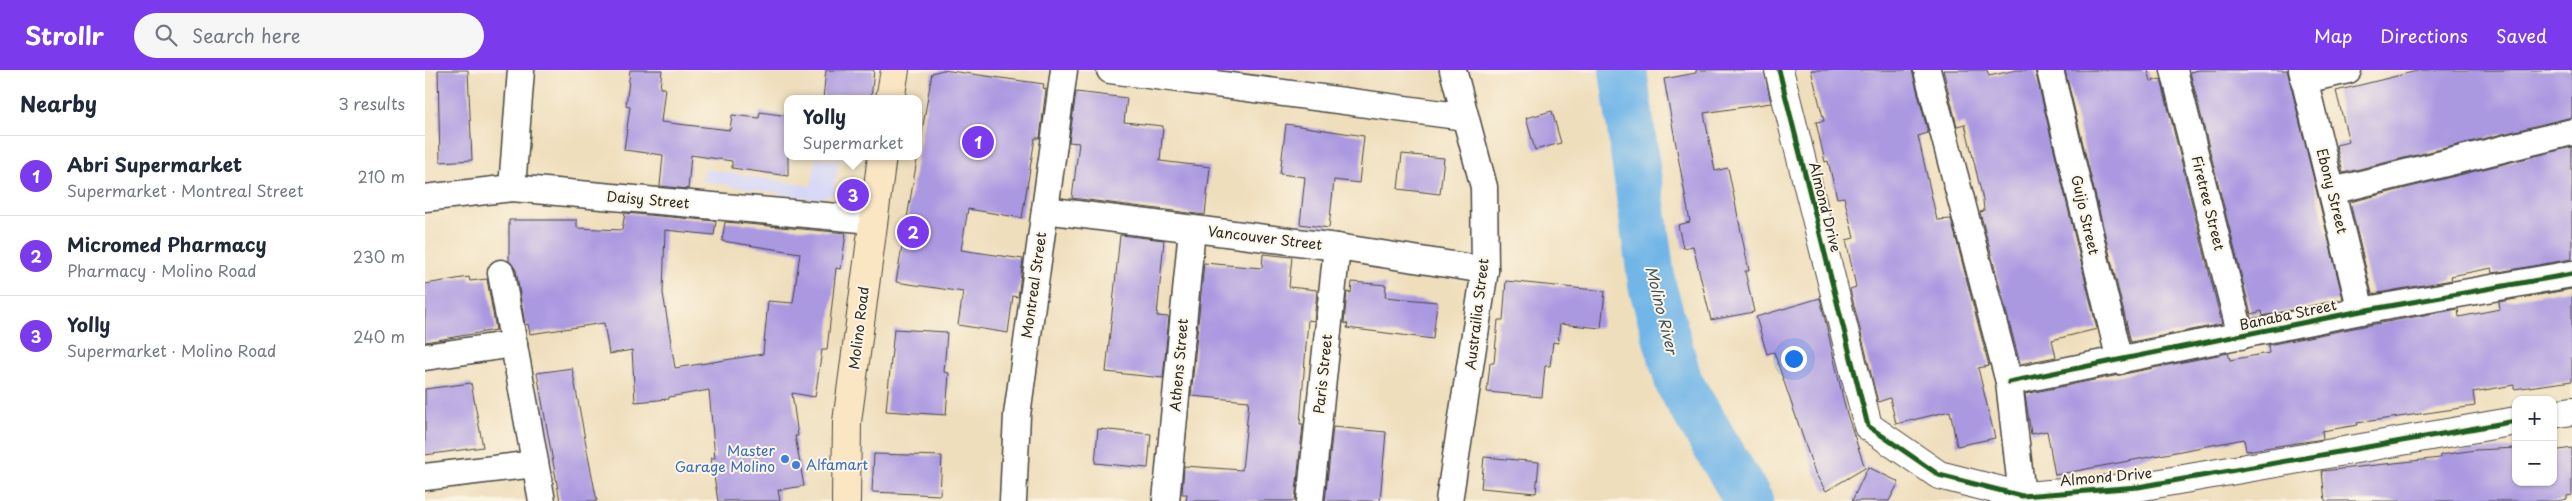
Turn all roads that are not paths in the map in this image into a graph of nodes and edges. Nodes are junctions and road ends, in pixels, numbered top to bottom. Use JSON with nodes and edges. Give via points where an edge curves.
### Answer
{"nodes":[{"id":1,"x":521,"y":70,"type":"edge"},
{"id":2,"x":895,"y":70,"type":"edge"},
{"id":3,"x":1064,"y":70,"type":"edge"},
{"id":4,"x":1111,"y":70,"type":"edge"},
{"id":5,"x":1453,"y":70,"type":"edge"},
{"id":6,"x":1779,"y":70,"type":"edge"},
{"id":7,"x":1927,"y":70,"type":"edge"},
{"id":8,"x":2050,"y":70,"type":"edge"},
{"id":9,"x":2175,"y":70,"type":"edge"},
{"id":10,"x":2348,"y":70,"type":"edge"},
{"id":11,"x":2303,"y":75,"type":"edge"},
{"id":12,"x":891,"y":95,"type":"edge"},
{"id":13,"x":1465,"y":117,"type":"junction"},
{"id":14,"x":2572,"y":132,"type":"edge"},
{"id":15,"x":881,"y":160,"type":"edge"},
{"id":16,"x":512,"y":188,"type":"junction"},
{"id":17,"x":2332,"y":192,"type":"junction"},
{"id":18,"x":425,"y":198,"type":"edge"},
{"id":19,"x":1045,"y":210,"type":"junction"},
{"id":20,"x":872,"y":220,"type":"junction"},
{"id":21,"x":1192,"y":230,"type":"junction"},
{"id":22,"x":1337,"y":247,"type":"junction"},
{"id":23,"x":1485,"y":270,"type":"junction"},
{"id":24,"x":501,"y":273,"type":"dead end"},
{"id":25,"x":2572,"y":274,"type":"edge"},
{"id":26,"x":2361,"y":311,"type":"junction"},
{"id":27,"x":2241,"y":336,"type":"junction"},
{"id":28,"x":514,"y":344,"type":"junction"},
{"id":29,"x":425,"y":357,"type":"edge"},
{"id":30,"x":2119,"y":361,"type":"junction"},
{"id":31,"x":2009,"y":382,"type":"junction"},
{"id":32,"x":2572,"y":410,"type":"edge"},
{"id":33,"x":2557,"y":413,"type":"edge"},
{"id":34,"x":2512,"y":422,"type":"edge"},
{"id":35,"x":535,"y":464,"type":"junction"},
{"id":36,"x":425,"y":477,"type":"edge"},
{"id":37,"x":2023,"y":496,"type":"junction"},
{"id":38,"x":542,"y":501,"type":"edge"},
{"id":39,"x":846,"y":501,"type":"edge"},
{"id":40,"x":1013,"y":501,"type":"edge"},
{"id":41,"x":1166,"y":501,"type":"edge"},
{"id":42,"x":1310,"y":501,"type":"edge"},
{"id":43,"x":1449,"y":501,"type":"edge"}],
"edges":[{"from":1,"to":16,"type":"street"},
{"from":2,"to":12,"type":"main road"},
{"from":3,"to":19,"type":"street","name":"Montreal Street"},
{"from":4,"to":13,"type":"street"},
{"from":5,"to":13,"type":"street","name":"Austrailia Street"},
{"from":6,"to":37,"type":"street","name":"Almond Drive","via":[[1868,426],[1939,475]]},
{"from":7,"to":31,"type":"street"},
{"from":8,"to":30,"type":"street","name":"Guijo Street"},
{"from":9,"to":27,"type":"street","name":"Firetree Street"},
{"from":10,"to":11,"type":"street"},
{"from":11,"to":17,"type":"street","name":"Ebony Street"},
{"from":13,"to":23,"type":"street","name":"Austrailia Street","via":[[1483,187]]},
{"from":14,"to":17,"type":"street"},
{"from":15,"to":20,"type":"main road","name":"Molino Road"},
{"from":16,"to":18,"type":"street","name":"Daisy Street"},
{"from":16,"to":20,"type":"street","name":"Daisy Street"},
{"from":17,"to":26,"type":"street","name":"Ebony Street"},
{"from":19,"to":21,"type":"street","name":"Vancouver Street"},
{"from":19,"to":40,"type":"street","name":"Montreal Street","via":[[1017,415]]},
{"from":20,"to":39,"type":"main road","name":"Molino Road","via":[[847,422]]},
{"from":21,"to":22,"type":"street","name":"Vancouver Street"},
{"from":21,"to":41,"type":"street","name":"Athens Street"},
{"from":22,"to":23,"type":"street","name":"Vancouver Street"},
{"from":22,"to":42,"type":"street","name":"Paris Street"},
{"from":23,"to":43,"type":"street","name":"Austrailia Street"},
{"from":24,"to":28,"type":"street"},
{"from":25,"to":26,"type":"street","name":"Banaba Street"},
{"from":26,"to":27,"type":"street","name":"Banaba Street"},
{"from":27,"to":30,"type":"street","name":"Banaba Street"},
{"from":28,"to":29,"type":"street"},
{"from":28,"to":35,"type":"street"},
{"from":30,"to":31,"type":"street","name":"Banaba Street"},
{"from":31,"to":37,"type":"street"},
{"from":32,"to":33,"type":"street"},
{"from":34,"to":37,"type":"street","name":"Almond Drive","via":[[2138,487]]},
{"from":35,"to":36,"type":"street"},
{"from":35,"to":38,"type":"street"}]}
